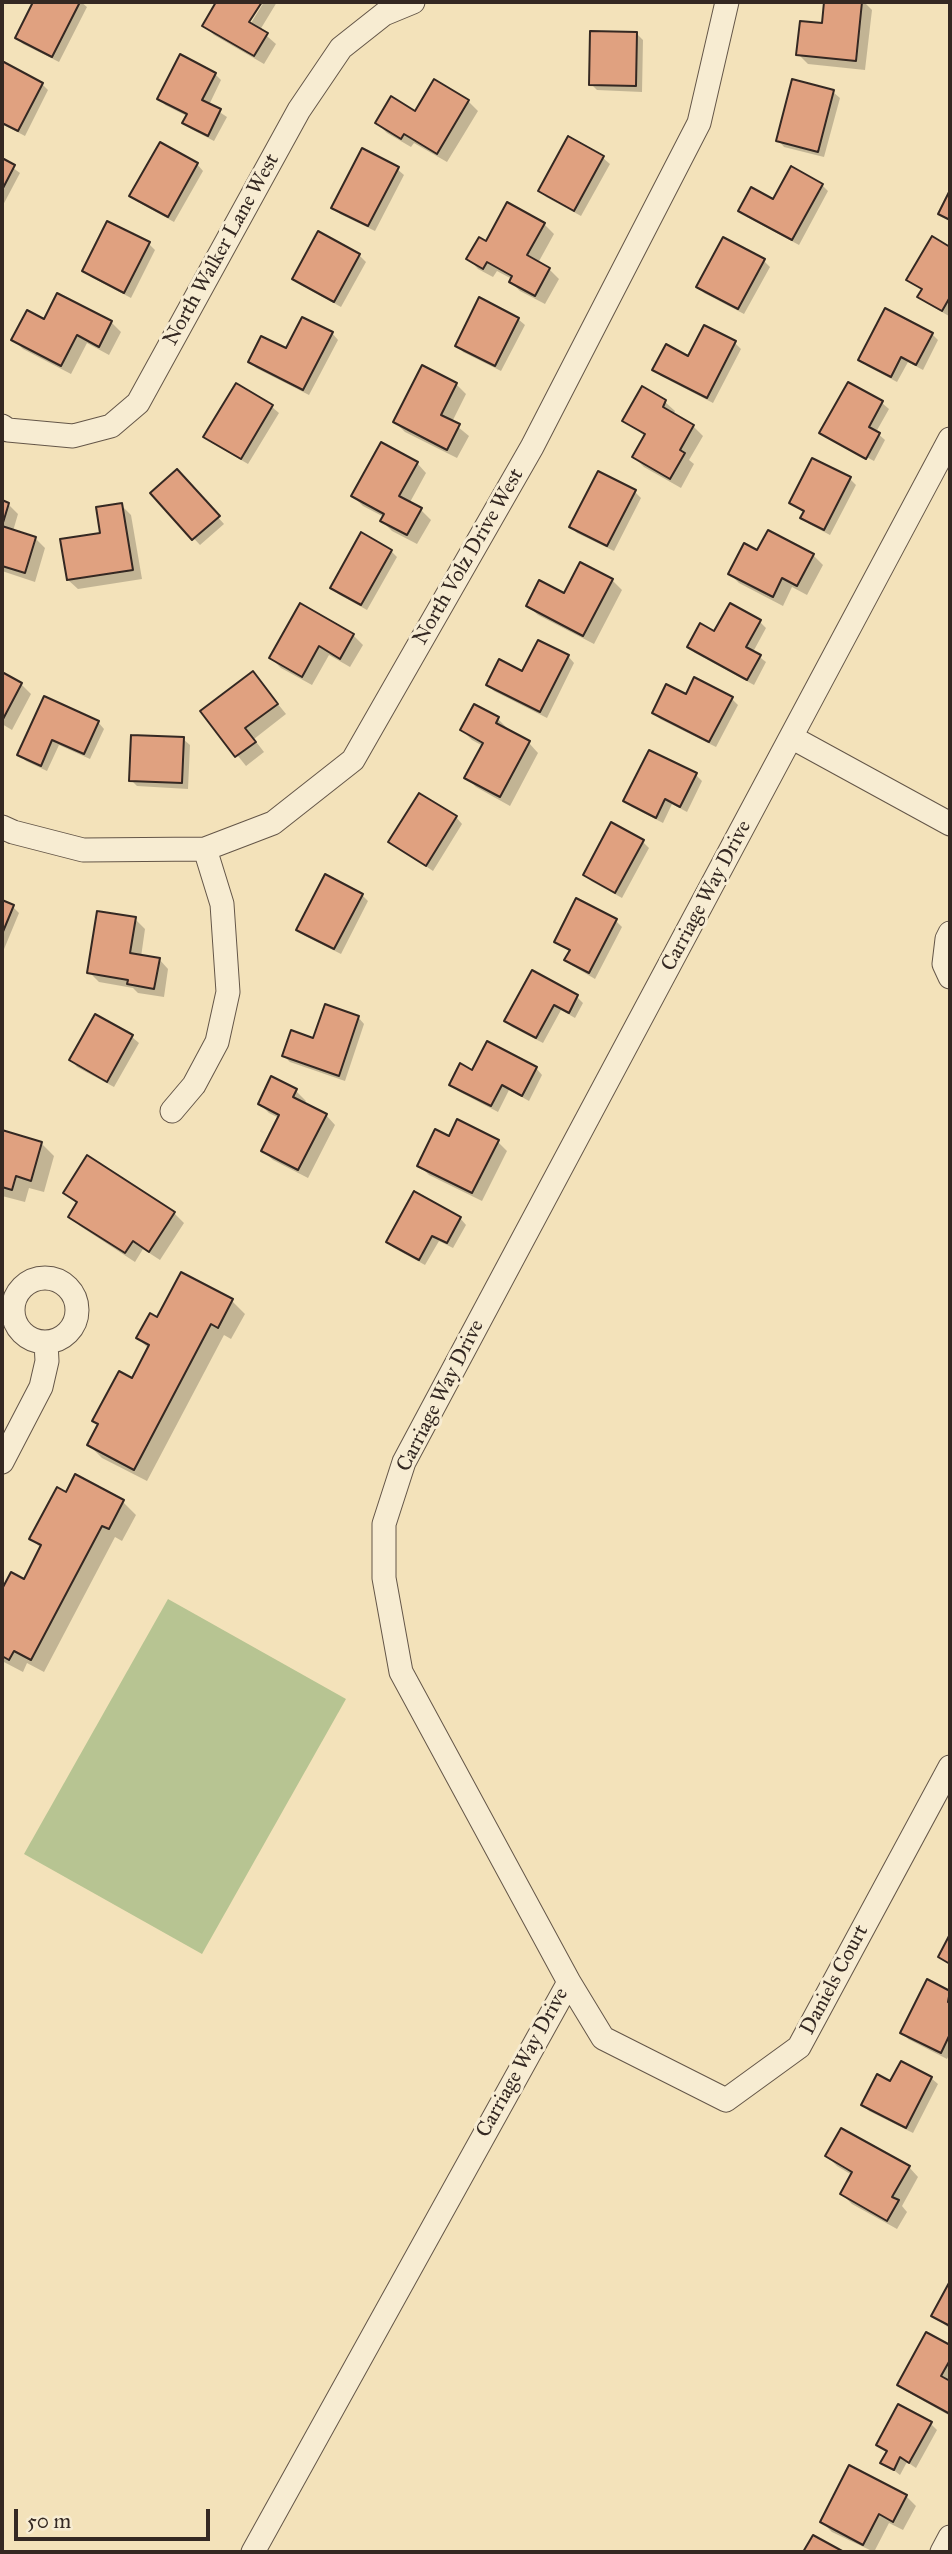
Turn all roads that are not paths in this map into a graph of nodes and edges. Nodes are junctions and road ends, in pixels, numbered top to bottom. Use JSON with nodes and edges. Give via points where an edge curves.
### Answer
{"nodes":[{"id":1,"x":413,"y":2,"type":"edge"},
{"id":2,"x":727,"y":2,"type":"edge"},
{"id":3,"x":2,"y":426,"type":"edge"},
{"id":4,"x":950,"y":439,"type":"edge"},
{"id":5,"x":791,"y":737,"type":"junction"},
{"id":6,"x":950,"y":824,"type":"edge"},
{"id":7,"x":2,"y":827,"type":"edge"},
{"id":8,"x":205,"y":849,"type":"junction"},
{"id":9,"x":950,"y":933,"type":"edge"},
{"id":10,"x":950,"y":977,"type":"edge"},
{"id":11,"x":172,"y":1111,"type":"dead end"},
{"id":12,"x":46,"y":1343,"type":"dead end"},
{"id":13,"x":2,"y":1462,"type":"edge"},
{"id":14,"x":950,"y":1767,"type":"edge"},
{"id":15,"x":569,"y":1982,"type":"junction"},
{"id":16,"x":950,"y":2537,"type":"edge"},
{"id":17,"x":253,"y":2552,"type":"edge"},
{"id":18,"x":942,"y":2552,"type":"edge"}],
"edges":[{"from":1,"to":3,"type":"street","name":"North Walker Lane West","via":[[384,14],[341,48],[299,110],[138,403],[111,426],[73,436]]},
{"from":2,"to":8,"type":"street","name":"North Volz Drive West","via":[[699,123],[533,447],[353,760],[273,823]]},
{"from":4,"to":5,"type":"street","name":"Carriage Way Drive"},
{"from":5,"to":6,"type":"street"},
{"from":5,"to":15,"type":"street","name":"Carriage Way Drive","via":[[404,1462],[384,1524],[384,1578],[401,1672]]},
{"from":7,"to":8,"type":"street","name":"North Volz Drive West","via":[[83,850]]},
{"from":8,"to":11,"type":"street","via":[[222,904],[228,992],[218,1042],[194,1085]]},
{"from":9,"to":10,"type":"street","via":[[944,964]]},
{"from":12,"to":13,"type":"street","via":[[41,1387]]},
{"from":14,"to":15,"type":"street","name":"Daniels Court","via":[[799,2046],[726,2100],[603,2038]]},
{"from":15,"to":17,"type":"street","name":"Carriage Way Drive"},
{"from":16,"to":18,"type":"street"}]}
